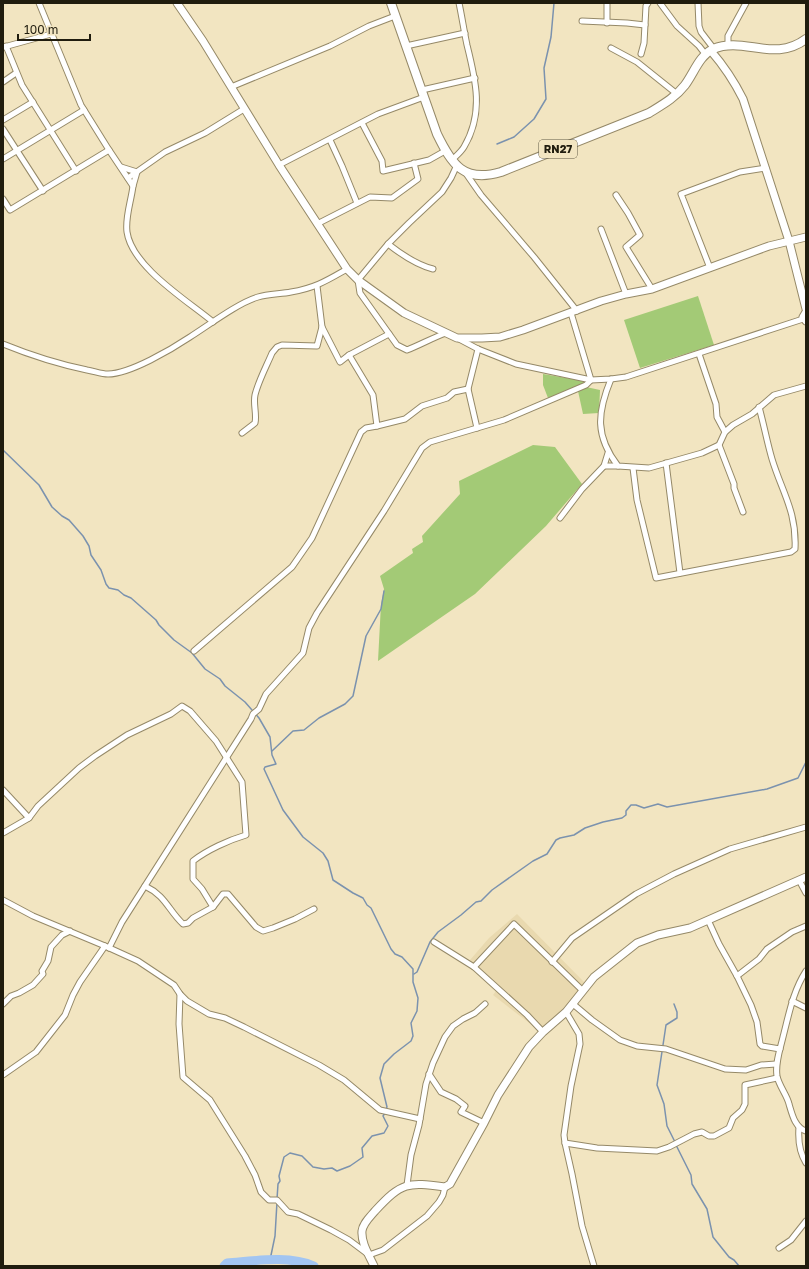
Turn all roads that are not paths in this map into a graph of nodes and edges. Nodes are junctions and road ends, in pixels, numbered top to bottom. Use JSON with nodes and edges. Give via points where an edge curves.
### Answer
{"nodes":[{"id":1,"x":39,"y":3,"type":"edge"},
{"id":2,"x":178,"y":3,"type":"edge"},
{"id":3,"x":391,"y":3,"type":"edge"},
{"id":4,"x":459,"y":3,"type":"edge"},
{"id":5,"x":607,"y":3,"type":"edge"},
{"id":6,"x":648,"y":3,"type":"edge"},
{"id":7,"x":660,"y":3,"type":"edge"},
{"id":8,"x":698,"y":3,"type":"edge"},
{"id":9,"x":746,"y":3,"type":"edge"},
{"id":10,"x":395,"y":16,"type":"junction"},
{"id":11,"x":582,"y":21,"type":"dead end"},
{"id":12,"x":607,"y":23,"type":"junction"},
{"id":13,"x":645,"y":26,"type":"junction"},
{"id":14,"x":465,"y":33,"type":"junction"},
{"id":15,"x":51,"y":34,"type":"junction"},
{"id":16,"x":806,"y":39,"type":"edge"},
{"id":17,"x":406,"y":46,"type":"junction"},
{"id":18,"x":728,"y":46,"type":"junction"},
{"id":19,"x":4,"y":47,"type":"edge"},
{"id":20,"x":611,"y":48,"type":"dead end"},
{"id":21,"x":710,"y":52,"type":"junction"},
{"id":22,"x":641,"y":54,"type":"dead end"},
{"id":23,"x":16,"y":74,"type":"junction"},
{"id":24,"x":475,"y":78,"type":"junction"},
{"id":25,"x":3,"y":82,"type":"edge"},
{"id":26,"x":231,"y":87,"type":"junction"},
{"id":27,"x":423,"y":93,"type":"junction"},
{"id":28,"x":677,"y":94,"type":"junction"},
{"id":29,"x":33,"y":102,"type":"junction"},
{"id":30,"x":244,"y":109,"type":"junction"},
{"id":31,"x":84,"y":110,"type":"junction"},
{"id":32,"x":3,"y":120,"type":"edge"},
{"id":33,"x":362,"y":123,"type":"junction"},
{"id":34,"x":3,"y":129,"type":"edge"},
{"id":35,"x":51,"y":130,"type":"junction"},
{"id":36,"x":330,"y":140,"type":"junction"},
{"id":37,"x":17,"y":150,"type":"junction"},
{"id":38,"x":109,"y":150,"type":"junction"},
{"id":39,"x":445,"y":151,"type":"junction"},
{"id":40,"x":3,"y":159,"type":"edge"},
{"id":41,"x":414,"y":163,"type":"junction"},
{"id":42,"x":454,"y":163,"type":"junction"},
{"id":43,"x":279,"y":165,"type":"junction"},
{"id":44,"x":121,"y":167,"type":"junction"},
{"id":45,"x":766,"y":168,"type":"junction"},
{"id":46,"x":76,"y":171,"type":"junction"},
{"id":47,"x":138,"y":172,"type":"junction"},
{"id":48,"x":465,"y":172,"type":"junction"},
{"id":49,"x":128,"y":178,"type":"junction"},
{"id":50,"x":133,"y":186,"type":"junction"},
{"id":51,"x":43,"y":191,"type":"junction"},
{"id":52,"x":616,"y":195,"type":"dead end"},
{"id":53,"x":3,"y":199,"type":"edge"},
{"id":54,"x":357,"y":203,"type":"junction"},
{"id":55,"x":317,"y":224,"type":"junction"},
{"id":56,"x":601,"y":229,"type":"dead end"},
{"id":57,"x":806,"y":237,"type":"edge"},
{"id":58,"x":789,"y":241,"type":"junction"},
{"id":59,"x":388,"y":244,"type":"junction"},
{"id":60,"x":710,"y":268,"type":"junction"},
{"id":61,"x":347,"y":269,"type":"junction"},
{"id":62,"x":433,"y":270,"type":"dead end"},
{"id":63,"x":358,"y":280,"type":"junction"},
{"id":64,"x":317,"y":286,"type":"junction"},
{"id":65,"x":652,"y":289,"type":"junction"},
{"id":66,"x":626,"y":294,"type":"junction"},
{"id":67,"x":806,"y":309,"type":"edge"},
{"id":68,"x":574,"y":312,"type":"junction"},
{"id":69,"x":805,"y":318,"type":"edge"},
{"id":70,"x":213,"y":322,"type":"junction"},
{"id":71,"x":322,"y":327,"type":"junction"},
{"id":72,"x":446,"y":333,"type":"junction"},
{"id":73,"x":389,"y":334,"type":"junction"},
{"id":74,"x":457,"y":338,"type":"junction"},
{"id":75,"x":3,"y":344,"type":"edge"},
{"id":76,"x":478,"y":349,"type":"junction"},
{"id":77,"x":699,"y":354,"type":"junction"},
{"id":78,"x":349,"y":355,"type":"junction"},
{"id":79,"x":611,"y":379,"type":"junction"},
{"id":80,"x":591,"y":380,"type":"junction"},
{"id":81,"x":806,"y":386,"type":"edge"},
{"id":82,"x":468,"y":389,"type":"junction"},
{"id":83,"x":760,"y":408,"type":"junction"},
{"id":84,"x":377,"y":426,"type":"junction"},
{"id":85,"x":477,"y":428,"type":"junction"},
{"id":86,"x":725,"y":432,"type":"junction"},
{"id":87,"x":242,"y":433,"type":"dead end"},
{"id":88,"x":719,"y":445,"type":"junction"},
{"id":89,"x":608,"y":453,"type":"junction"},
{"id":90,"x":666,"y":463,"type":"junction"},
{"id":91,"x":604,"y":466,"type":"junction"},
{"id":92,"x":618,"y":466,"type":"junction"},
{"id":93,"x":633,"y":468,"type":"junction"},
{"id":94,"x":743,"y":512,"type":"dead end"},
{"id":95,"x":560,"y":518,"type":"dead end"},
{"id":96,"x":680,"y":573,"type":"junction"},
{"id":97,"x":194,"y":651,"type":"dead end"},
{"id":98,"x":227,"y":760,"type":"junction"},
{"id":99,"x":3,"y":790,"type":"edge"},
{"id":100,"x":29,"y":818,"type":"junction"},
{"id":101,"x":806,"y":828,"type":"edge"},
{"id":102,"x":3,"y":833,"type":"edge"},
{"id":103,"x":806,"y":877,"type":"edge"},
{"id":104,"x":799,"y":880,"type":"junction"},
{"id":105,"x":145,"y":886,"type":"junction"},
{"id":106,"x":806,"y":894,"type":"edge"},
{"id":107,"x":3,"y":900,"type":"edge"},
{"id":108,"x":213,"y":907,"type":"junction"},
{"id":109,"x":314,"y":909,"type":"dead end"},
{"id":110,"x":708,"y":920,"type":"junction"},
{"id":111,"x":806,"y":926,"type":"edge"},
{"id":112,"x":70,"y":931,"type":"junction"},
{"id":113,"x":434,"y":942,"type":"dead end"},
{"id":114,"x":107,"y":947,"type":"junction"},
{"id":115,"x":552,"y":962,"type":"junction"},
{"id":116,"x":474,"y":967,"type":"junction"},
{"id":117,"x":806,"y":970,"type":"edge"},
{"id":118,"x":737,"y":976,"type":"junction"},
{"id":119,"x":583,"y":991,"type":"junction"},
{"id":120,"x":180,"y":994,"type":"junction"},
{"id":121,"x":792,"y":1000,"type":"junction"},
{"id":122,"x":3,"y":1004,"type":"edge"},
{"id":123,"x":485,"y":1004,"type":"dead end"},
{"id":124,"x":573,"y":1004,"type":"junction"},
{"id":125,"x":806,"y":1008,"type":"edge"},
{"id":126,"x":566,"y":1012,"type":"junction"},
{"id":127,"x":543,"y":1032,"type":"junction"},
{"id":128,"x":780,"y":1049,"type":"junction"},
{"id":129,"x":776,"y":1064,"type":"junction"},
{"id":130,"x":429,"y":1074,"type":"junction"},
{"id":131,"x":3,"y":1075,"type":"edge"},
{"id":132,"x":777,"y":1078,"type":"junction"},
{"id":133,"x":420,"y":1119,"type":"junction"},
{"id":134,"x":484,"y":1123,"type":"junction"},
{"id":135,"x":799,"y":1127,"type":"junction"},
{"id":136,"x":806,"y":1132,"type":"edge"},
{"id":137,"x":564,"y":1143,"type":"junction"},
{"id":138,"x":806,"y":1162,"type":"edge"},
{"id":139,"x":406,"y":1185,"type":"junction"},
{"id":140,"x":445,"y":1187,"type":"junction"},
{"id":141,"x":806,"y":1221,"type":"edge"},
{"id":142,"x":779,"y":1248,"type":"dead end"},
{"id":143,"x":369,"y":1255,"type":"junction"},
{"id":144,"x":374,"y":1266,"type":"edge"},
{"id":145,"x":594,"y":1266,"type":"edge"}],
"edges":[{"from":1,"to":15,"type":"street"},
{"from":2,"to":26,"type":"street"},
{"from":3,"to":10,"type":"main road"},
{"from":4,"to":14,"type":"street"},
{"from":5,"to":12,"type":"street"},
{"from":6,"to":13,"type":"street"},
{"from":7,"to":21,"type":"street","via":[[677,26],[699,46]]},
{"from":8,"to":21,"type":"street","via":[[699,26]]},
{"from":9,"to":18,"type":"street","via":[[728,36]]},
{"from":10,"to":17,"type":"main road"},
{"from":10,"to":26,"type":"street"},
{"from":11,"to":12,"type":"street"},
{"from":12,"to":13,"type":"street"},
{"from":13,"to":22,"type":"street"},
{"from":14,"to":17,"type":"street"},
{"from":14,"to":24,"type":"street"},
{"from":15,"to":19,"type":"street"},
{"from":15,"to":31,"type":"street"},
{"from":16,"to":18,"type":"main road","via":[[796,46],[778,50]]},
{"from":17,"to":27,"type":"main road"},
{"from":18,"to":21,"type":"main road"},
{"from":19,"to":23,"type":"street"},
{"from":20,"to":28,"type":"street","via":[[637,62]]},
{"from":21,"to":28,"type":"main road","number":"RN27","via":[[694,69]]},
{"from":21,"to":45,"type":"street","via":[[720,61],[743,99]]},
{"from":23,"to":25,"type":"street"},
{"from":23,"to":29,"type":"street"},
{"from":24,"to":27,"type":"street"},
{"from":24,"to":42,"type":"street","via":[[476,109],[472,128]]},
{"from":26,"to":30,"type":"street"},
{"from":27,"to":33,"type":"street"},
{"from":27,"to":39,"type":"main road"},
{"from":28,"to":48,"type":"main road","number":"RN27","via":[[649,113],[518,166],[493,174],[474,176]]},
{"from":29,"to":32,"type":"street"},
{"from":29,"to":35,"type":"street"},
{"from":30,"to":43,"type":"street"},
{"from":30,"to":47,"type":"street","via":[[205,133],[165,152]]},
{"from":31,"to":35,"type":"street"},
{"from":31,"to":38,"type":"street"},
{"from":33,"to":36,"type":"street"},
{"from":33,"to":41,"type":"street","via":[[382,161],[383,171]]},
{"from":34,"to":37,"type":"street"},
{"from":35,"to":37,"type":"street"},
{"from":35,"to":46,"type":"street"},
{"from":36,"to":43,"type":"street"},
{"from":36,"to":54,"type":"street"},
{"from":37,"to":40,"type":"street"},
{"from":37,"to":51,"type":"street"},
{"from":38,"to":44,"type":"street"},
{"from":38,"to":46,"type":"street"},
{"from":39,"to":41,"type":"street","via":[[429,160]]},
{"from":39,"to":42,"type":"main road"},
{"from":41,"to":54,"type":"street","via":[[418,179],[392,198],[370,197]]},
{"from":42,"to":48,"type":"main road"},
{"from":42,"to":59,"type":"street","via":[[451,178],[442,192]]},
{"from":43,"to":55,"type":"street"},
{"from":44,"to":47,"type":"street"},
{"from":44,"to":49,"type":"street"},
{"from":45,"to":58,"type":"street"},
{"from":45,"to":60,"type":"street","via":[[740,172],[681,194]]},
{"from":46,"to":51,"type":"street"},
{"from":47,"to":49,"type":"street"},
{"from":47,"to":50,"type":"street"},
{"from":48,"to":68,"type":"street","via":[[481,195],[534,257]]},
{"from":49,"to":50,"type":"street"},
{"from":50,"to":70,"type":"street","via":[[127,225],[135,250],[156,277]]},
{"from":51,"to":53,"type":"street","via":[[10,210]]},
{"from":52,"to":65,"type":"street","via":[[640,235],[626,247]]},
{"from":54,"to":55,"type":"street"},
{"from":55,"to":61,"type":"street"},
{"from":56,"to":66,"type":"street"},
{"from":57,"to":58,"type":"street"},
{"from":58,"to":60,"type":"street"},
{"from":58,"to":67,"type":"street"},
{"from":59,"to":62,"type":"street","via":[[401,254]]},
{"from":59,"to":63,"type":"street"},
{"from":60,"to":65,"type":"street"},
{"from":61,"to":63,"type":"street"},
{"from":61,"to":64,"type":"street"},
{"from":63,"to":72,"type":"street","via":[[404,313]]},
{"from":63,"to":73,"type":"street","via":[[360,293]]},
{"from":64,"to":70,"type":"street","via":[[258,297]]},
{"from":64,"to":71,"type":"street"},
{"from":65,"to":66,"type":"street"},
{"from":66,"to":68,"type":"street"},
{"from":68,"to":74,"type":"street","via":[[500,337]]},
{"from":68,"to":80,"type":"street"},
{"from":69,"to":77,"type":"street"},
{"from":70,"to":75,"type":"street","via":[[160,356],[108,374],[60,364]]},
{"from":71,"to":78,"type":"street","via":[[340,362]]},
{"from":71,"to":87,"type":"street","via":[[317,346],[282,345],[272,353],[255,393],[255,424]]},
{"from":72,"to":73,"type":"street","via":[[406,350],[397,345]]},
{"from":72,"to":74,"type":"street"},
{"from":73,"to":78,"type":"street"},
{"from":74,"to":76,"type":"street"},
{"from":76,"to":80,"type":"street","via":[[516,364]]},
{"from":76,"to":82,"type":"street"},
{"from":77,"to":79,"type":"street","via":[[626,377]]},
{"from":77,"to":86,"type":"street","via":[[716,404],[717,417]]},
{"from":78,"to":84,"type":"street","via":[[373,395]]},
{"from":79,"to":80,"type":"street"},
{"from":79,"to":89,"type":"street","via":[[604,396],[600,420]]},
{"from":80,"to":85,"type":"street","via":[[586,385],[504,420]]},
{"from":81,"to":83,"type":"street","via":[[774,395]]},
{"from":82,"to":84,"type":"street","via":[[454,392],[447,398],[422,406],[406,418]]},
{"from":82,"to":85,"type":"street"},
{"from":83,"to":86,"type":"street"},
{"from":83,"to":96,"type":"street","via":[[773,460],[790,504],[796,534],[795,549],[791,552]]},
{"from":84,"to":97,"type":"street","via":[[361,432],[312,538],[292,567]]},
{"from":85,"to":98,"type":"street","via":[[430,442],[422,448],[317,613],[303,653],[266,694]]},
{"from":86,"to":88,"type":"street"},
{"from":88,"to":90,"type":"street","via":[[702,453]]},
{"from":88,"to":94,"type":"street"},
{"from":89,"to":91,"type":"street"},
{"from":89,"to":92,"type":"street"},
{"from":90,"to":93,"type":"street","via":[[649,468]]},
{"from":90,"to":96,"type":"street"},
{"from":91,"to":92,"type":"street"},
{"from":91,"to":95,"type":"street"},
{"from":92,"to":93,"type":"street"},
{"from":93,"to":96,"type":"street","via":[[636,500],[656,578]]},
{"from":98,"to":100,"type":"street","via":[[206,729],[182,706],[127,735],[84,764],[38,806]]},
{"from":98,"to":105,"type":"street"},
{"from":98,"to":108,"type":"street","via":[[242,782],[246,835],[204,853],[193,861],[193,879]]},
{"from":99,"to":100,"type":"street"},
{"from":100,"to":102,"type":"street"},
{"from":101,"to":115,"type":"street","via":[[730,849],[636,894],[572,938]]},
{"from":103,"to":104,"type":"street"},
{"from":104,"to":106,"type":"street"},
{"from":104,"to":110,"type":"street"},
{"from":105,"to":108,"type":"street","via":[[163,899],[183,924]]},
{"from":105,"to":114,"type":"street"},
{"from":107,"to":112,"type":"street"},
{"from":108,"to":109,"type":"street","via":[[223,894],[228,894],[256,927],[263,931],[295,920]]},
{"from":110,"to":118,"type":"street"},
{"from":110,"to":119,"type":"street","via":[[690,928],[637,943],[594,977]]},
{"from":111,"to":118,"type":"street","via":[[767,948],[759,959]]},
{"from":112,"to":114,"type":"street"},
{"from":112,"to":122,"type":"street","via":[[62,935],[51,948],[43,974],[33,985]]},
{"from":113,"to":116,"type":"street"},
{"from":114,"to":120,"type":"street","via":[[138,961],[165,978]]},
{"from":114,"to":131,"type":"street","via":[[80,982],[65,1015],[36,1052]]},
{"from":115,"to":116,"type":"street","via":[[514,924]]},
{"from":115,"to":119,"type":"street"},
{"from":116,"to":127,"type":"street"},
{"from":117,"to":121,"type":"street"},
{"from":118,"to":128,"type":"street","via":[[757,1022],[760,1044]]},
{"from":119,"to":124,"type":"street"},
{"from":120,"to":133,"type":"street","via":[[209,1014],[225,1018],[319,1065],[344,1080],[380,1110]]},
{"from":120,"to":143,"type":"street","via":[[179,1024],[183,1077],[210,1100],[246,1156],[261,1192],[269,1200],[277,1200],[288,1212],[332,1230]]},
{"from":121,"to":125,"type":"street"},
{"from":121,"to":128,"type":"street"},
{"from":123,"to":130,"type":"street","via":[[453,1026],[445,1037]]},
{"from":124,"to":126,"type":"street"},
{"from":124,"to":129,"type":"street","via":[[620,1040],[637,1046],[663,1049],[725,1069],[746,1070]]},
{"from":126,"to":127,"type":"street"},
{"from":126,"to":137,"type":"street","via":[[579,1034],[580,1044],[571,1086]]},
{"from":127,"to":134,"type":"street","via":[[501,1090]]},
{"from":128,"to":129,"type":"street"},
{"from":129,"to":132,"type":"street"},
{"from":130,"to":133,"type":"street"},
{"from":130,"to":134,"type":"street","via":[[441,1092],[464,1106],[461,1112]]},
{"from":132,"to":135,"type":"street"},
{"from":132,"to":137,"type":"street","via":[[745,1085],[745,1104],[742,1110],[733,1118],[729,1128],[714,1136],[702,1132],[657,1150],[597,1148]]},
{"from":133,"to":139,"type":"street"},
{"from":134,"to":140,"type":"street","via":[[455,1177]]},
{"from":135,"to":136,"type":"street"},
{"from":135,"to":138,"type":"street","via":[[798,1140],[802,1157]]},
{"from":137,"to":145,"type":"street","via":[[582,1226]]},
{"from":139,"to":140,"type":"street"},
{"from":139,"to":143,"type":"street","via":[[389,1197],[364,1224],[362,1238]]},
{"from":140,"to":143,"type":"street","via":[[439,1202],[427,1216],[383,1250]]},
{"from":141,"to":142,"type":"street","via":[[791,1240]]},
{"from":143,"to":144,"type":"street"}]}
